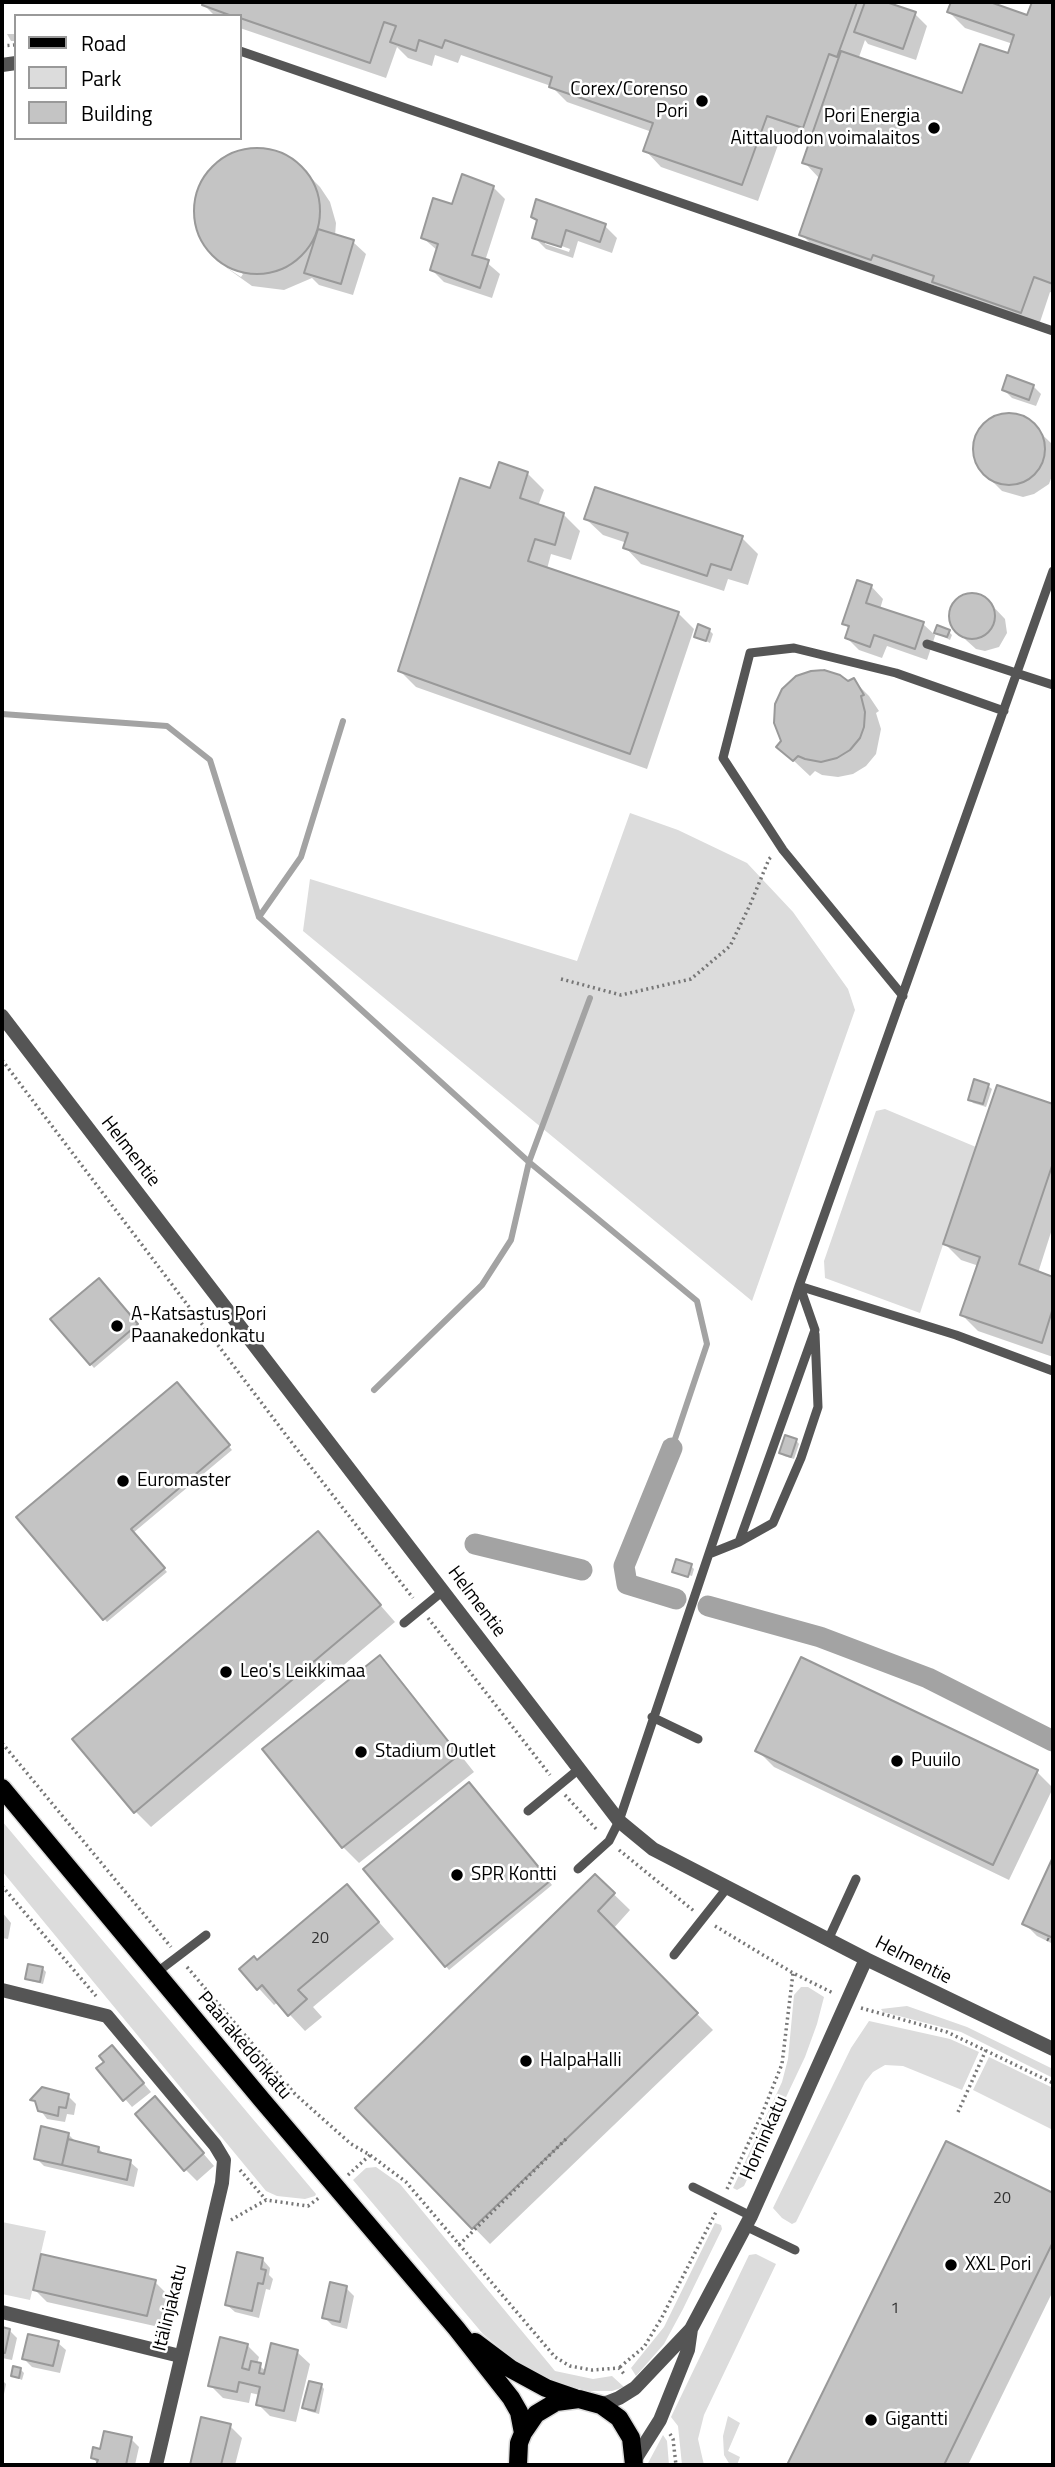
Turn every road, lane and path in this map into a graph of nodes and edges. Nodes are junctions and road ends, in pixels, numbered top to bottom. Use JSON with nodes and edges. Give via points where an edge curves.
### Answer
{"nodes":[{"id":1,"x":242,"y":52,"type":"edge"},
{"id":2,"x":1053,"y":331,"type":"edge"},
{"id":3,"x":1053,"y":572,"type":"edge"},
{"id":4,"x":928,"y":644,"type":"dead end"},
{"id":5,"x":1017,"y":674,"type":"junction"},
{"id":6,"x":1053,"y":685,"type":"edge"},
{"id":7,"x":1004,"y":711,"type":"junction"},
{"id":8,"x":783,"y":850,"type":"junction"},
{"id":9,"x":561,"y":979,"type":"dead end"},
{"id":10,"x":902,"y":996,"type":"junction"},
{"id":11,"x":2,"y":1016,"type":"edge"},
{"id":12,"x":799,"y":1286,"type":"junction"},
{"id":13,"x":815,"y":1330,"type":"junction"},
{"id":14,"x":1053,"y":1371,"type":"edge"},
{"id":15,"x":739,"y":1542,"type":"junction"},
{"id":16,"x":709,"y":1554,"type":"junction"},
{"id":17,"x":443,"y":1591,"type":"junction"},
{"id":18,"x":404,"y":1623,"type":"dead end"},
{"id":19,"x":652,"y":1717,"type":"junction"},
{"id":20,"x":698,"y":1739,"type":"dead end"},
{"id":21,"x":2,"y":1743,"type":"edge"},
{"id":22,"x":579,"y":1769,"type":"junction"},
{"id":23,"x":2,"y":1788,"type":"edge"},
{"id":24,"x":528,"y":1811,"type":"dead end"},
{"id":25,"x":619,"y":1821,"type":"junction"},
{"id":26,"x":579,"y":1869,"type":"dead end"},
{"id":27,"x":856,"y":1880,"type":"dead end"},
{"id":28,"x":727,"y":1888,"type":"junction"},
{"id":29,"x":206,"y":1935,"type":"dead end"},
{"id":30,"x":1047,"y":1939,"type":"dead end"},
{"id":31,"x":828,"y":1940,"type":"junction"},
{"id":32,"x":1053,"y":1942,"type":"edge"},
{"id":33,"x":177,"y":1955,"type":"junction"},
{"id":34,"x":674,"y":1955,"type":"dead end"},
{"id":35,"x":866,"y":1959,"type":"junction"},
{"id":36,"x":156,"y":1973,"type":"junction"},
{"id":37,"x":793,"y":1973,"type":"dead end"},
{"id":38,"x":2,"y":1990,"type":"edge"},
{"id":39,"x":1053,"y":2049,"type":"edge"},
{"id":40,"x":986,"y":2050,"type":"dead end"},
{"id":41,"x":958,"y":2112,"type":"dead end"},
{"id":42,"x":566,"y":2139,"type":"dead end"},
{"id":43,"x":370,"y":2155,"type":"junction"},
{"id":44,"x":230,"y":2163,"type":"junction"},
{"id":45,"x":335,"y":2186,"type":"junction"},
{"id":46,"x":693,"y":2187,"type":"dead end"},
{"id":47,"x":266,"y":2200,"type":"junction"},
{"id":48,"x":722,"y":2201,"type":"junction"},
{"id":49,"x":748,"y":2221,"type":"junction"},
{"id":50,"x":227,"y":2223,"type":"dead end"},
{"id":51,"x":459,"y":2245,"type":"junction"},
{"id":52,"x":795,"y":2250,"type":"dead end"},
{"id":53,"x":2,"y":2312,"type":"edge"},
{"id":54,"x":456,"y":2328,"type":"junction"},
{"id":55,"x":691,"y":2329,"type":"junction"},
{"id":56,"x":180,"y":2356,"type":"junction"},
{"id":57,"x":619,"y":2368,"type":"junction"},
{"id":58,"x":635,"y":2388,"type":"junction"},
{"id":59,"x":579,"y":2399,"type":"junction"},
{"id":60,"x":601,"y":2404,"type":"junction"},
{"id":61,"x":660,"y":2420,"type":"junction"},
{"id":62,"x":523,"y":2432,"type":"junction"},
{"id":63,"x":634,"y":2463,"type":"edge"},
{"id":64,"x":156,"y":2465,"type":"edge"},
{"id":65,"x":518,"y":2465,"type":"edge"},
{"id":66,"x":676,"y":2465,"type":"edge"}],
"edges":[{"from":1,"to":2,"type":"lane"},
{"from":3,"to":5,"type":"lane"},
{"from":4,"to":5,"type":"lane"},
{"from":5,"to":6,"type":"lane"},
{"from":5,"to":7,"type":"lane"},
{"from":7,"to":8,"type":"lane","via":[[896,673],[793,648],[750,653],[723,758]]},
{"from":7,"to":10,"type":"lane"},
{"from":8,"to":9,"type":"path","via":[[769,859],[730,946],[691,979],[621,995]]},
{"from":8,"to":10,"type":"lane"},
{"from":10,"to":12,"type":"lane"},
{"from":11,"to":17,"type":"street","name":"Helmentie"},
{"from":12,"to":13,"type":"lane"},
{"from":12,"to":14,"type":"lane"},
{"from":12,"to":16,"type":"lane"},
{"from":13,"to":15,"type":"lane"},
{"from":13,"to":15,"type":"lane","via":[[818,1407],[801,1458],[773,1523]]},
{"from":15,"to":16,"type":"lane"},
{"from":16,"to":19,"type":"lane"},
{"from":17,"to":18,"type":"lane"},
{"from":17,"to":22,"type":"street","name":"Helmentie"},
{"from":19,"to":20,"type":"lane"},
{"from":19,"to":25,"type":"lane"},
{"from":21,"to":33,"type":"path"},
{"from":22,"to":24,"type":"lane"},
{"from":22,"to":25,"type":"street","name":"Helmentie"},
{"from":23,"to":36,"type":"main road","name":"Paanakedonkatu"},
{"from":25,"to":26,"type":"lane","via":[[609,1841]]},
{"from":25,"to":28,"type":"street","name":"Helmentie","via":[[653,1849]]},
{"from":27,"to":31,"type":"lane"},
{"from":28,"to":31,"type":"street","name":"Helmentie"},
{"from":28,"to":34,"type":"lane"},
{"from":29,"to":33,"type":"lane"},
{"from":30,"to":32,"type":"path"},
{"from":31,"to":35,"type":"street","name":"Helmentie"},
{"from":33,"to":36,"type":"lane"},
{"from":33,"to":43,"type":"path","via":[[295,2094]]},
{"from":35,"to":39,"type":"street","name":"Helmentie"},
{"from":35,"to":49,"type":"street","name":"Horninkatu"},
{"from":36,"to":45,"type":"main road","name":"Paanakedonkatu"},
{"from":37,"to":48,"type":"path","via":[[782,2064]]},
{"from":38,"to":44,"type":"street","via":[[107,2016]]},
{"from":40,"to":41,"type":"path"},
{"from":42,"to":51,"type":"path"},
{"from":43,"to":45,"type":"path"},
{"from":43,"to":51,"type":"path","via":[[406,2182]]},
{"from":44,"to":47,"type":"path"},
{"from":44,"to":56,"type":"street","name":"Itälinjakatu"},
{"from":45,"to":47,"type":"path","via":[[308,2206]]},
{"from":45,"to":54,"type":"main road","name":"Paanakedonkatu"},
{"from":46,"to":48,"type":"lane"},
{"from":47,"to":50,"type":"path"},
{"from":48,"to":49,"type":"lane"},
{"from":48,"to":57,"type":"path","via":[[662,2319],[643,2347]]},
{"from":49,"to":52,"type":"lane"},
{"from":49,"to":55,"type":"street","name":"Horninkatu"},
{"from":51,"to":57,"type":"path","via":[[555,2357],[570,2366],[592,2370]]},
{"from":53,"to":56,"type":"street"},
{"from":54,"to":59,"type":"main road","name":"Paanakedonkatu","via":[[511,2369]]},
{"from":54,"to":62,"type":"main road","name":"Paanakedonkatu","via":[[511,2398]]},
{"from":55,"to":58,"type":"street","name":"Horninkatu"},
{"from":55,"to":61,"type":"street","name":"Horninkatu","via":[[688,2350]]},
{"from":56,"to":64,"type":"street","name":"Itälinjakatu"},
{"from":57,"to":58,"type":"path"},
{"from":58,"to":60,"type":"street","name":"Horninkatu"},
{"from":59,"to":60,"type":"main road","name":"Paanakedonkatu"},
{"from":59,"to":62,"type":"main road","via":[[546,2407]]},
{"from":60,"to":63,"type":"main road","via":[[626,2428]]},
{"from":61,"to":63,"type":"street","name":"Horninkatu"},
{"from":61,"to":66,"type":"path","via":[[673,2439]]},
{"from":62,"to":65,"type":"main road"}]}
